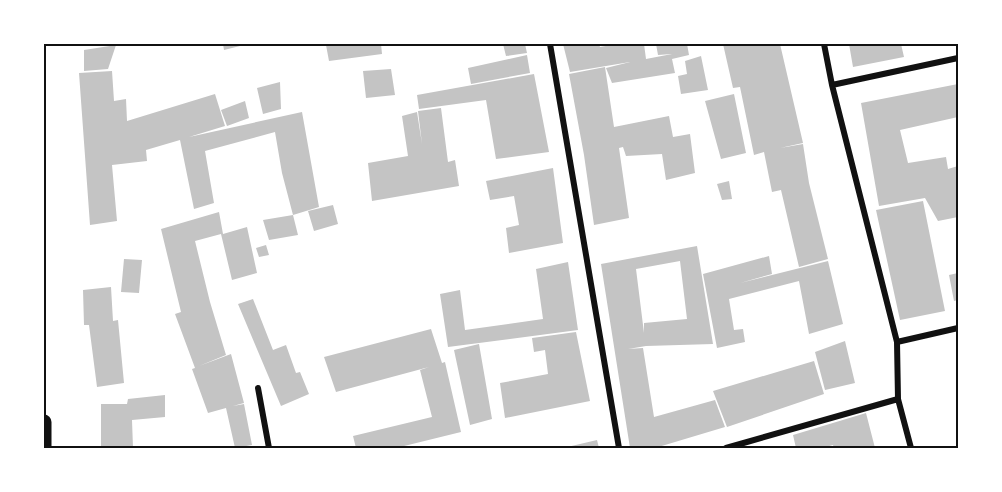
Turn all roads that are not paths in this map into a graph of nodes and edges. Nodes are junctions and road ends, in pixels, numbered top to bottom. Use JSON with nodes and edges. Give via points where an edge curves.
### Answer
{"nodes":[{"id":1,"x":550,"y":44,"type":"edge"},
{"id":2,"x":824,"y":44,"type":"edge"},
{"id":3,"x":958,"y":58,"type":"edge"},
{"id":4,"x":832,"y":85,"type":"junction"},
{"id":5,"x":958,"y":328,"type":"edge"},
{"id":6,"x":897,"y":342,"type":"junction"},
{"id":7,"x":258,"y":388,"type":"dead end"},
{"id":8,"x":898,"y":399,"type":"junction"},
{"id":9,"x":44,"y":422,"type":"edge"},
{"id":10,"x":45,"y":448,"type":"edge"},
{"id":11,"x":268,"y":448,"type":"edge"},
{"id":12,"x":619,"y":448,"type":"edge"},
{"id":13,"x":726,"y":448,"type":"edge"},
{"id":14,"x":911,"y":448,"type":"edge"}],
"edges":[{"from":1,"to":12,"type":"street"},
{"from":2,"to":4,"type":"street"},
{"from":3,"to":4,"type":"street"},
{"from":4,"to":6,"type":"street"},
{"from":5,"to":6,"type":"street"},
{"from":6,"to":8,"type":"street"},
{"from":7,"to":11,"type":"street"},
{"from":8,"to":13,"type":"street"},
{"from":8,"to":14,"type":"street"},
{"from":9,"to":10,"type":"main road"}]}
